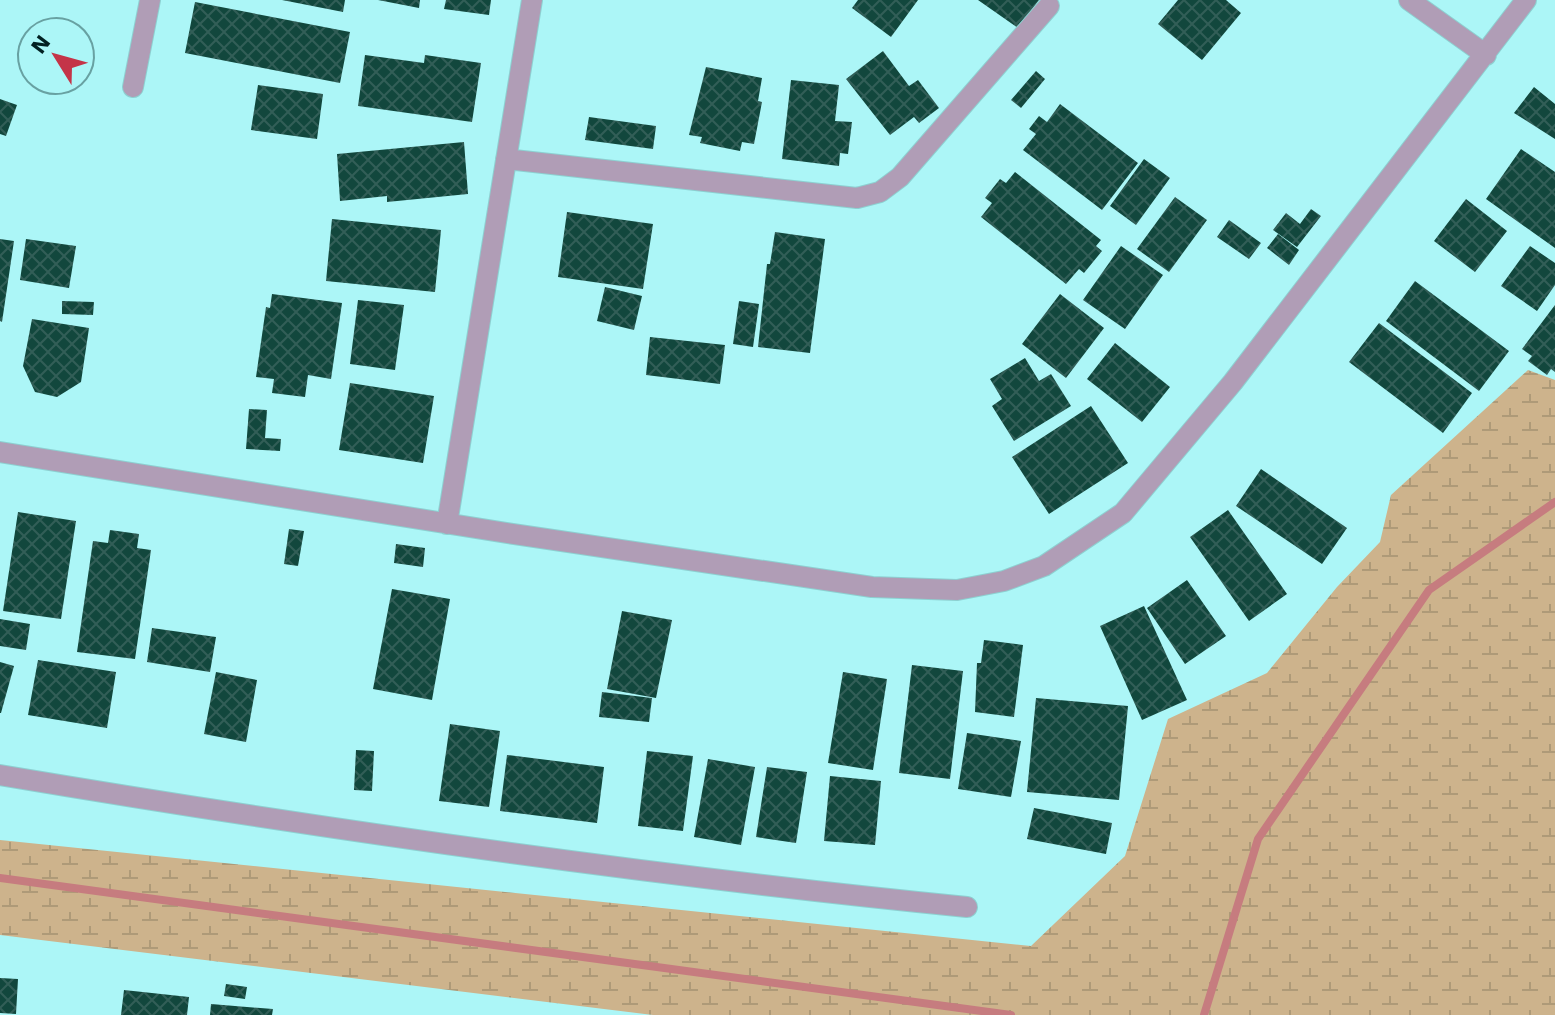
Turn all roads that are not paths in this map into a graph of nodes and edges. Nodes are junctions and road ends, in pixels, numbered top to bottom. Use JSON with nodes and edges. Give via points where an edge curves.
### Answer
{"nodes":[{"id":1,"x":150,"y":0,"type":"edge"},
{"id":2,"x":532,"y":0,"type":"edge"},
{"id":3,"x":1409,"y":0,"type":"edge"},
{"id":4,"x":1526,"y":0,"type":"edge"},
{"id":5,"x":1049,"y":6,"type":"dead end"},
{"id":6,"x":1486,"y":55,"type":"junction"},
{"id":7,"x":133,"y":87,"type":"dead end"},
{"id":8,"x":506,"y":159,"type":"junction"},
{"id":9,"x":0,"y":452,"type":"edge"},
{"id":10,"x":447,"y":524,"type":"junction"},
{"id":11,"x":0,"y":775,"type":"edge"},
{"id":12,"x":967,"y":907,"type":"dead end"}],
"edges":[{"from":1,"to":7,"type":"street"},
{"from":2,"to":8,"type":"street"},
{"from":3,"to":6,"type":"street"},
{"from":4,"to":6,"type":"street"},
{"from":5,"to":8,"type":"street","via":[[900,177],[880,192],[857,198]]},
{"from":6,"to":10,"type":"street","via":[[1157,474],[1123,513],[1044,566],[1004,581],[916,591]]},
{"from":8,"to":10,"type":"street"},
{"from":9,"to":10,"type":"street"},
{"from":11,"to":12,"type":"street","via":[[335,830]]}]}
